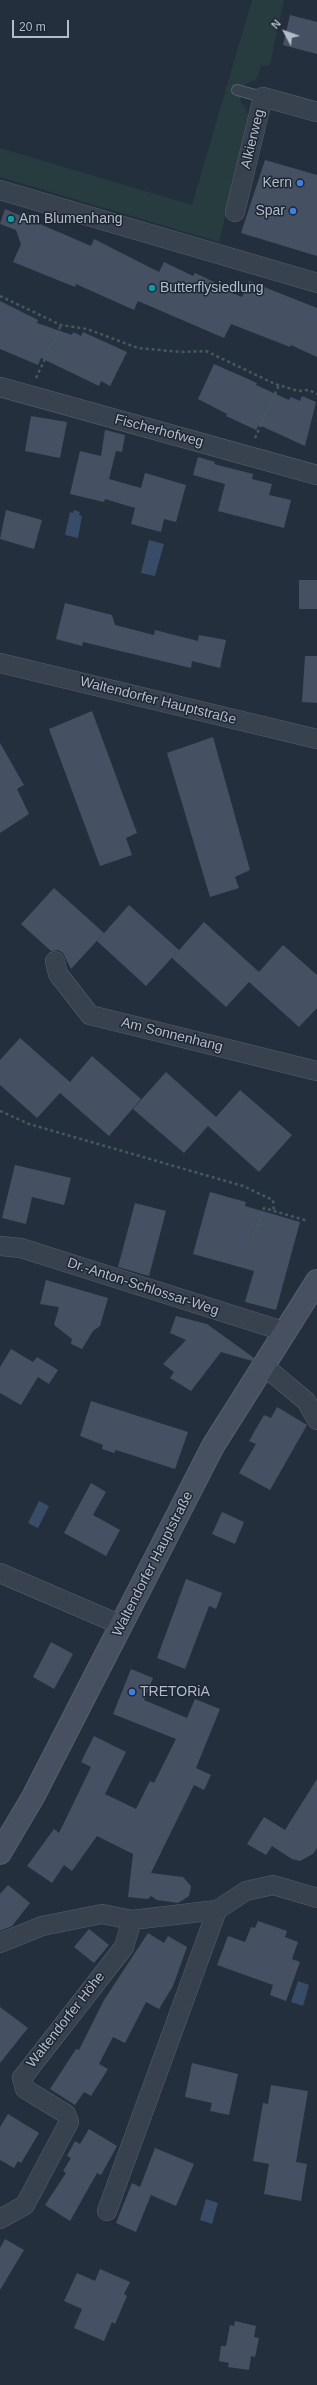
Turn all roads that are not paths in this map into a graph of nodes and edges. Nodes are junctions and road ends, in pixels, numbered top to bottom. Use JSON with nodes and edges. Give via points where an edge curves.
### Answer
{"nodes":[{"id":1,"x":237,"y":90,"type":"dead end"},
{"id":2,"x":263,"y":97,"type":"junction"},
{"id":3,"x":317,"y":112,"type":"edge"},
{"id":4,"x":0,"y":190,"type":"edge"},
{"id":5,"x":235,"y":212,"type":"dead end"},
{"id":6,"x":317,"y":283,"type":"edge"},
{"id":7,"x":0,"y":388,"type":"edge"},
{"id":8,"x":317,"y":475,"type":"edge"},
{"id":9,"x":0,"y":663,"type":"edge"},
{"id":10,"x":317,"y":740,"type":"edge"},
{"id":11,"x":55,"y":961,"type":"dead end"},
{"id":12,"x":317,"y":1071,"type":"edge"},
{"id":13,"x":0,"y":1246,"type":"edge"},
{"id":14,"x":317,"y":1281,"type":"edge"},
{"id":15,"x":286,"y":1332,"type":"junction"},
{"id":16,"x":264,"y":1366,"type":"junction"},
{"id":17,"x":317,"y":1420,"type":"edge"},
{"id":18,"x":0,"y":1573,"type":"edge"},
{"id":19,"x":122,"y":1625,"type":"junction"},
{"id":20,"x":0,"y":1854,"type":"edge"},
{"id":21,"x":317,"y":1898,"type":"edge"},
{"id":22,"x":217,"y":1910,"type":"junction"},
{"id":23,"x":132,"y":1920,"type":"junction"},
{"id":24,"x":0,"y":1942,"type":"edge"},
{"id":25,"x":107,"y":2211,"type":"dead end"},
{"id":26,"x":0,"y":2219,"type":"edge"}],
"edges":[{"from":1,"to":2,"type":"lane"},
{"from":2,"to":3,"type":"street","name":"Alkierweg"},
{"from":2,"to":5,"type":"street","name":"Alkierweg"},
{"from":4,"to":6,"type":"street"},
{"from":7,"to":8,"type":"street","name":"Fischerhofweg"},
{"from":9,"to":10,"type":"street","name":"Waltendorfer Hauptstraße"},
{"from":11,"to":12,"type":"street","name":"Am Sonnenhang","via":[[58,974],[90,1015]]},
{"from":13,"to":15,"type":"street","name":"Dr.-Anton-Schlossar-Weg","via":[[21,1248]]},
{"from":14,"to":15,"type":"main road","name":"Waltendorfer Hauptstraße"},
{"from":15,"to":16,"type":"main road","name":"Waltendorfer Hauptstraße"},
{"from":16,"to":17,"type":"street","via":[[306,1401]]},
{"from":16,"to":19,"type":"main road","name":"Waltendorfer Hauptstraße","via":[[213,1446]]},
{"from":18,"to":19,"type":"street"},
{"from":19,"to":20,"type":"main road","name":"Waltendorfer Hauptstraße"},
{"from":21,"to":22,"type":"street","via":[[272,1885],[246,1891]]},
{"from":22,"to":23,"type":"street"},
{"from":22,"to":25,"type":"street"},
{"from":23,"to":24,"type":"street","via":[[102,1914],[42,1926]]},
{"from":23,"to":26,"type":"street","name":"Waltendorfer Höhe","via":[[124,1947],[22,2078],[25,2089],[66,2114],[70,2122],[25,2206]]}]}
